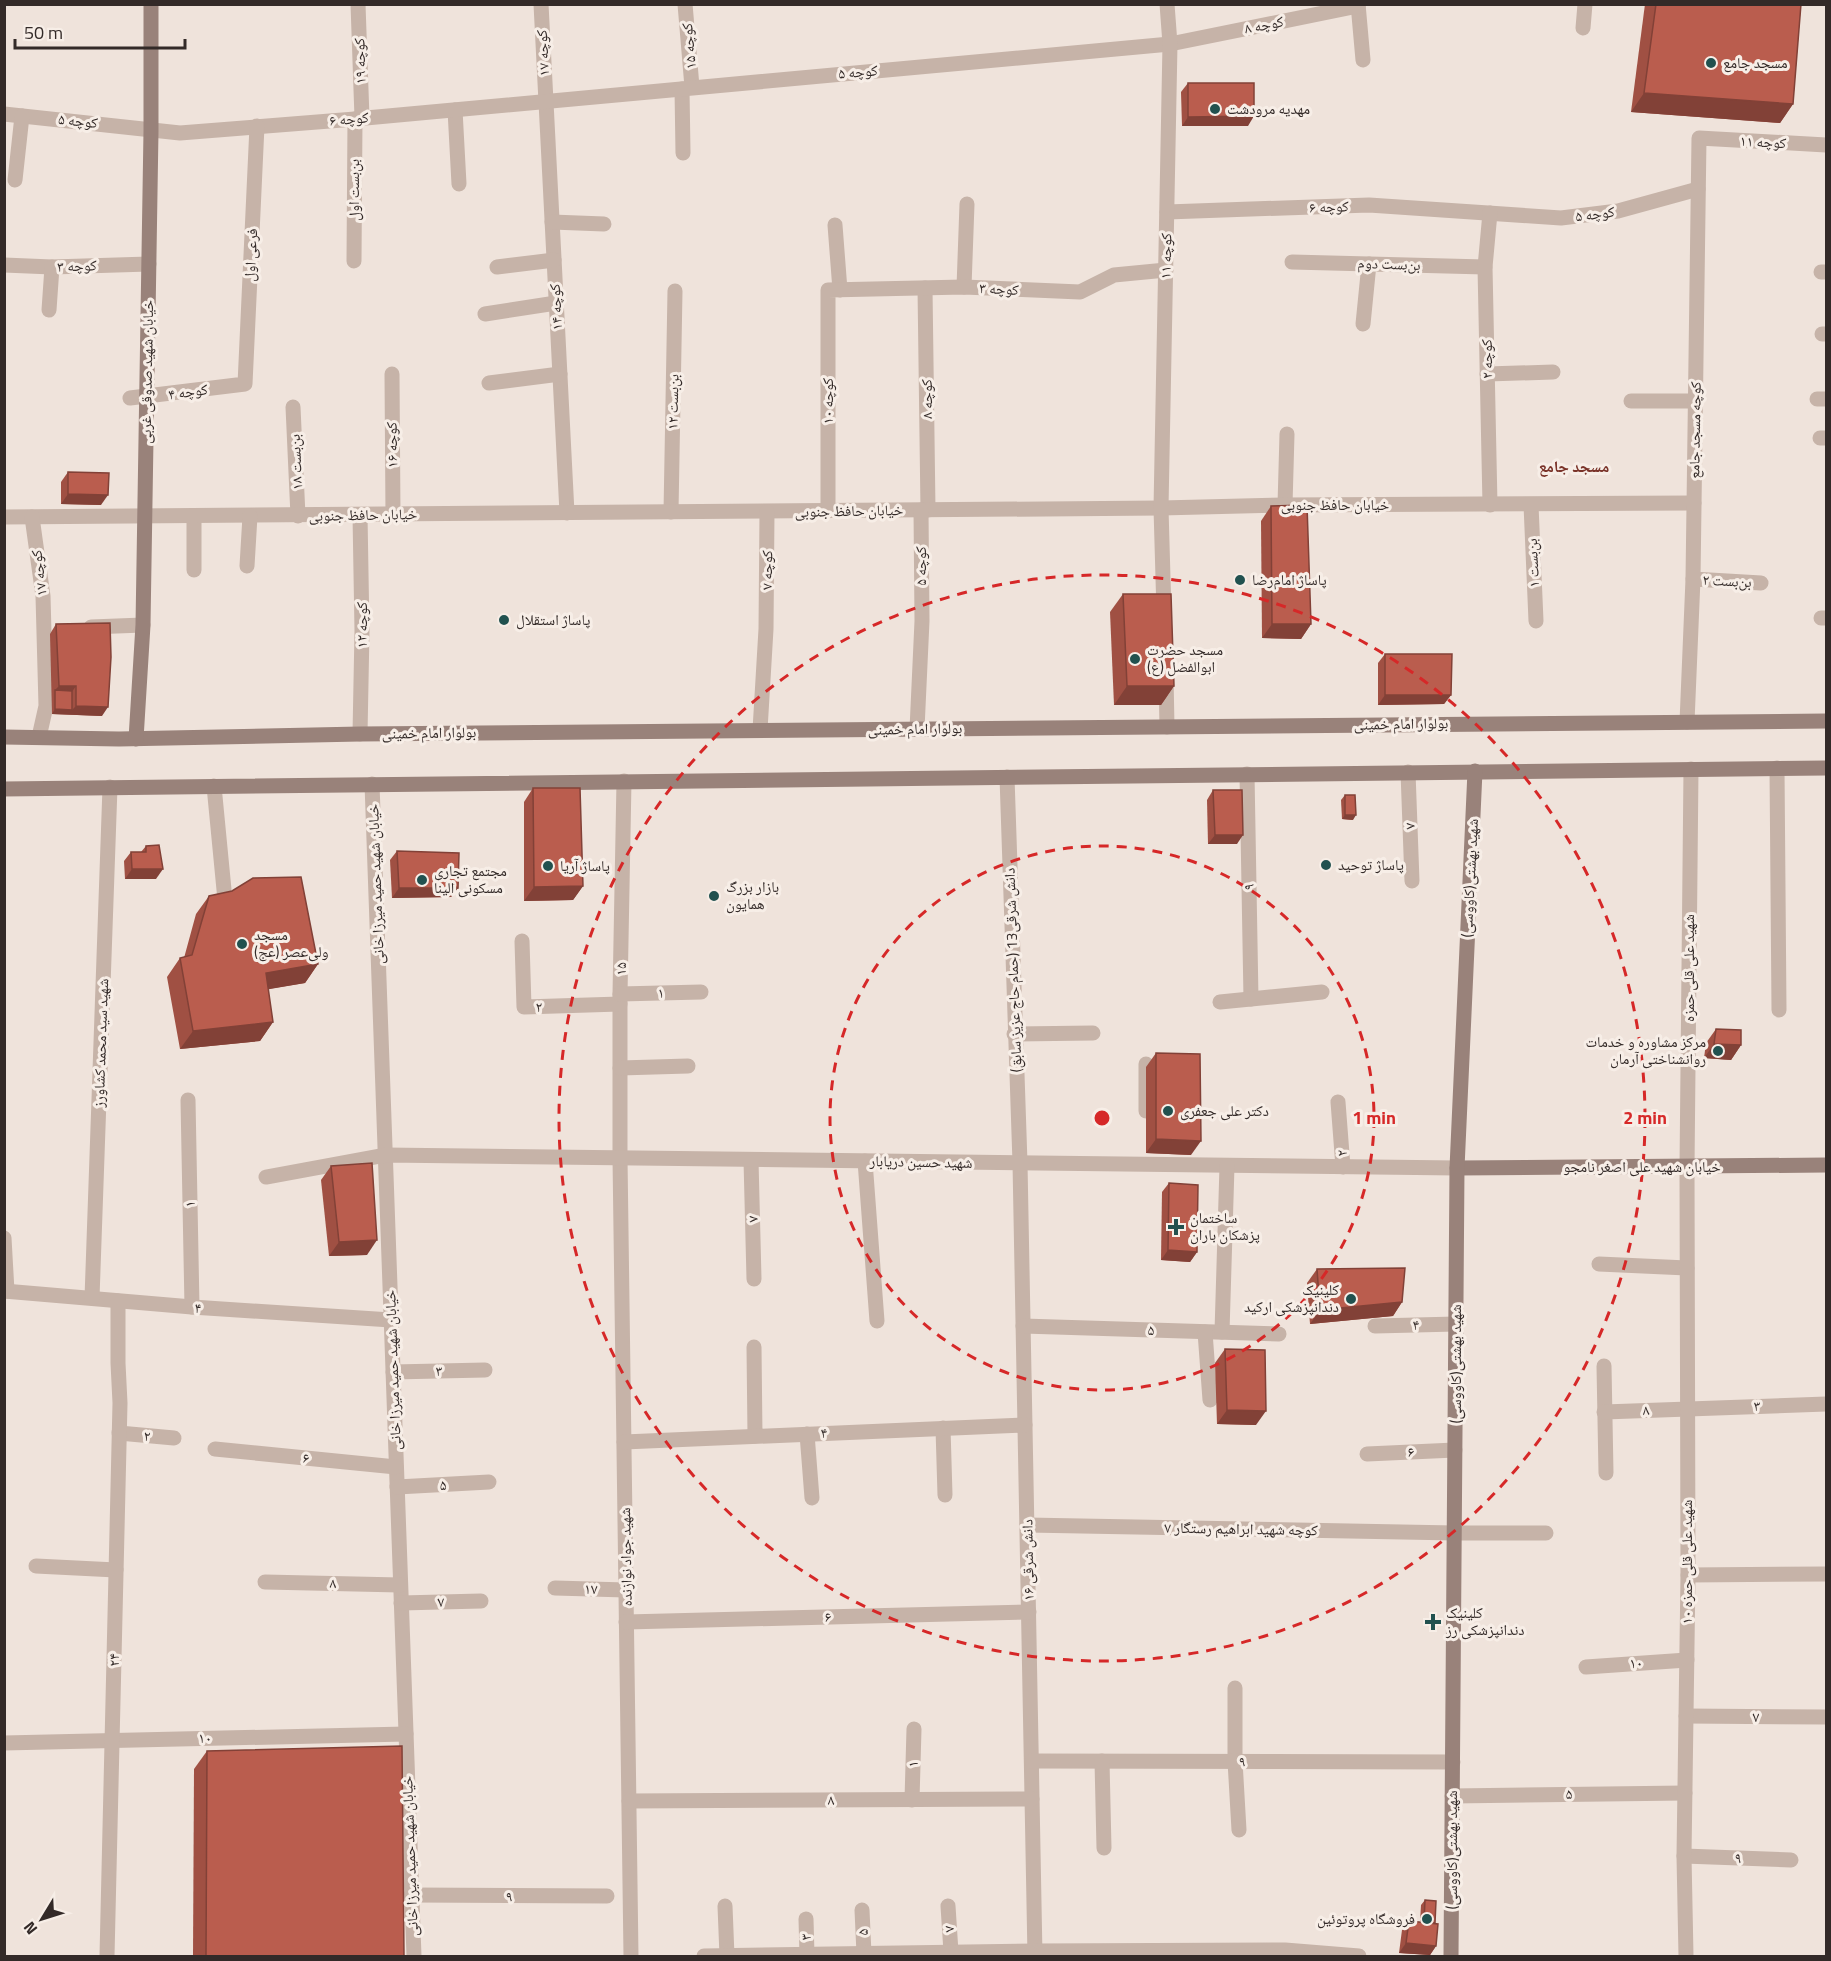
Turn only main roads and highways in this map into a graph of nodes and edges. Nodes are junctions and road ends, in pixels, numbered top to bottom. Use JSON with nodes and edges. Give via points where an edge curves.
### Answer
{"nodes":[{"id":1,"x":151,"y":4,"type":"edge"},
{"id":2,"x":1827,"y":721,"type":"edge"},
{"id":3,"x":4,"y":737,"type":"edge"},
{"id":4,"x":136,"y":739,"type":"junction"},
{"id":5,"x":1827,"y":768,"type":"edge"},
{"id":6,"x":1475,"y":771,"type":"junction"},
{"id":7,"x":4,"y":789,"type":"edge"},
{"id":8,"x":1827,"y":1166,"type":"edge"},
{"id":9,"x":1457,"y":1168,"type":"junction"},
{"id":10,"x":1451,"y":1956,"type":"edge"}],
"edges":[{"from":1,"to":4,"type":"main road","name":"خیابان شهید صدوقی غربی","via":[[143,626]]},
{"from":2,"to":4,"type":"main road","name":"بولوار امام خمینی"},
{"from":3,"to":4,"type":"main road","name":"بولوار امام خمینی"},
{"from":5,"to":6,"type":"main road"},
{"from":6,"to":7,"type":"main road"},
{"from":6,"to":9,"type":"main road","name":"شهید بهشتی(کاووسی)"},
{"from":8,"to":9,"type":"main road","name":"خیابان شهید علی اصغر نامجو"},
{"from":9,"to":10,"type":"main road","name":"شهید بهشتی(کاووسی)"}]}
